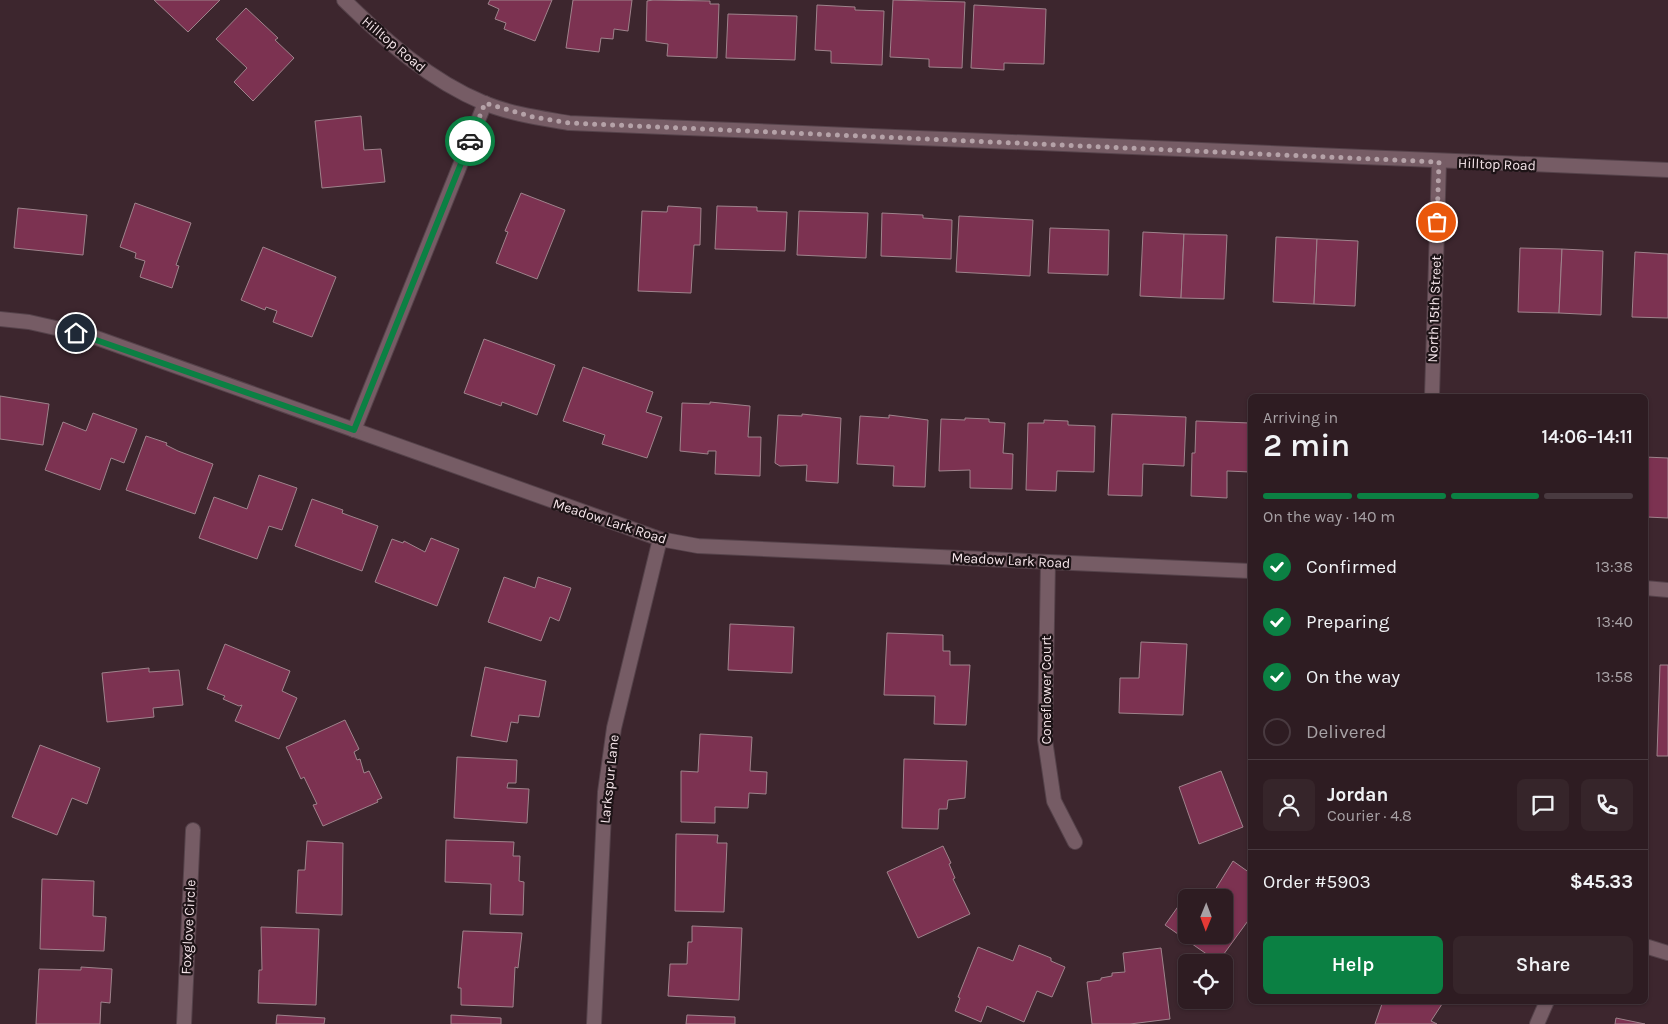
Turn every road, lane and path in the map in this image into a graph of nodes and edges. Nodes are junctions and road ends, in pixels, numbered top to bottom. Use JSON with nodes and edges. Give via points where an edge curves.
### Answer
{"nodes":[{"id":1,"x":344,"y":0,"type":"edge"},
{"id":2,"x":485,"y":103,"type":"junction"},
{"id":3,"x":1439,"y":162,"type":"junction"},
{"id":4,"x":1668,"y":170,"type":"edge"},
{"id":5,"x":0,"y":319,"type":"edge"},
{"id":6,"x":1432,"y":394,"type":"edge"},
{"id":7,"x":354,"y":430,"type":"junction"},
{"id":8,"x":660,"y":539,"type":"junction"},
{"id":9,"x":1048,"y":562,"type":"junction"},
{"id":10,"x":1248,"y":571,"type":"edge"},
{"id":11,"x":1648,"y":588,"type":"edge"},
{"id":12,"x":1668,"y":590,"type":"edge"},
{"id":13,"x":193,"y":830,"type":"dead end"},
{"id":14,"x":1075,"y":842,"type":"dead end"},
{"id":15,"x":1648,"y":947,"type":"edge"},
{"id":16,"x":1668,"y":953,"type":"edge"},
{"id":17,"x":1546,"y":1004,"type":"edge"},
{"id":18,"x":184,"y":1024,"type":"edge"},
{"id":19,"x":594,"y":1024,"type":"edge"},
{"id":20,"x":1537,"y":1024,"type":"edge"}],
"edges":[{"from":1,"to":2,"type":"street","name":"Hilltop Road","via":[[414,64]]},
{"from":2,"to":3,"type":"street","name":"Hilltop Road","via":[[533,117],[569,123]]},
{"from":2,"to":7,"type":"street"},
{"from":3,"to":4,"type":"street","name":"Hilltop Road"},
{"from":3,"to":6,"type":"street","name":"North 15th Street"},
{"from":5,"to":7,"type":"street","name":"Meadow Lark Road","via":[[91,336]]},
{"from":7,"to":8,"type":"street","name":"Meadow Lark Road"},
{"from":8,"to":9,"type":"street","name":"Meadow Lark Road","via":[[698,546]]},
{"from":8,"to":19,"type":"street","name":"Larkspur Lane","via":[[614,728],[605,792]]},
{"from":9,"to":10,"type":"street","name":"Meadow Lark Road"},
{"from":9,"to":14,"type":"street","name":"Coneflower Court","via":[[1045,740],[1054,800]]},
{"from":11,"to":12,"type":"street"},
{"from":13,"to":18,"type":"street","name":"Foxglove Circle"},
{"from":15,"to":16,"type":"street"},
{"from":17,"to":20,"type":"street"}]}
